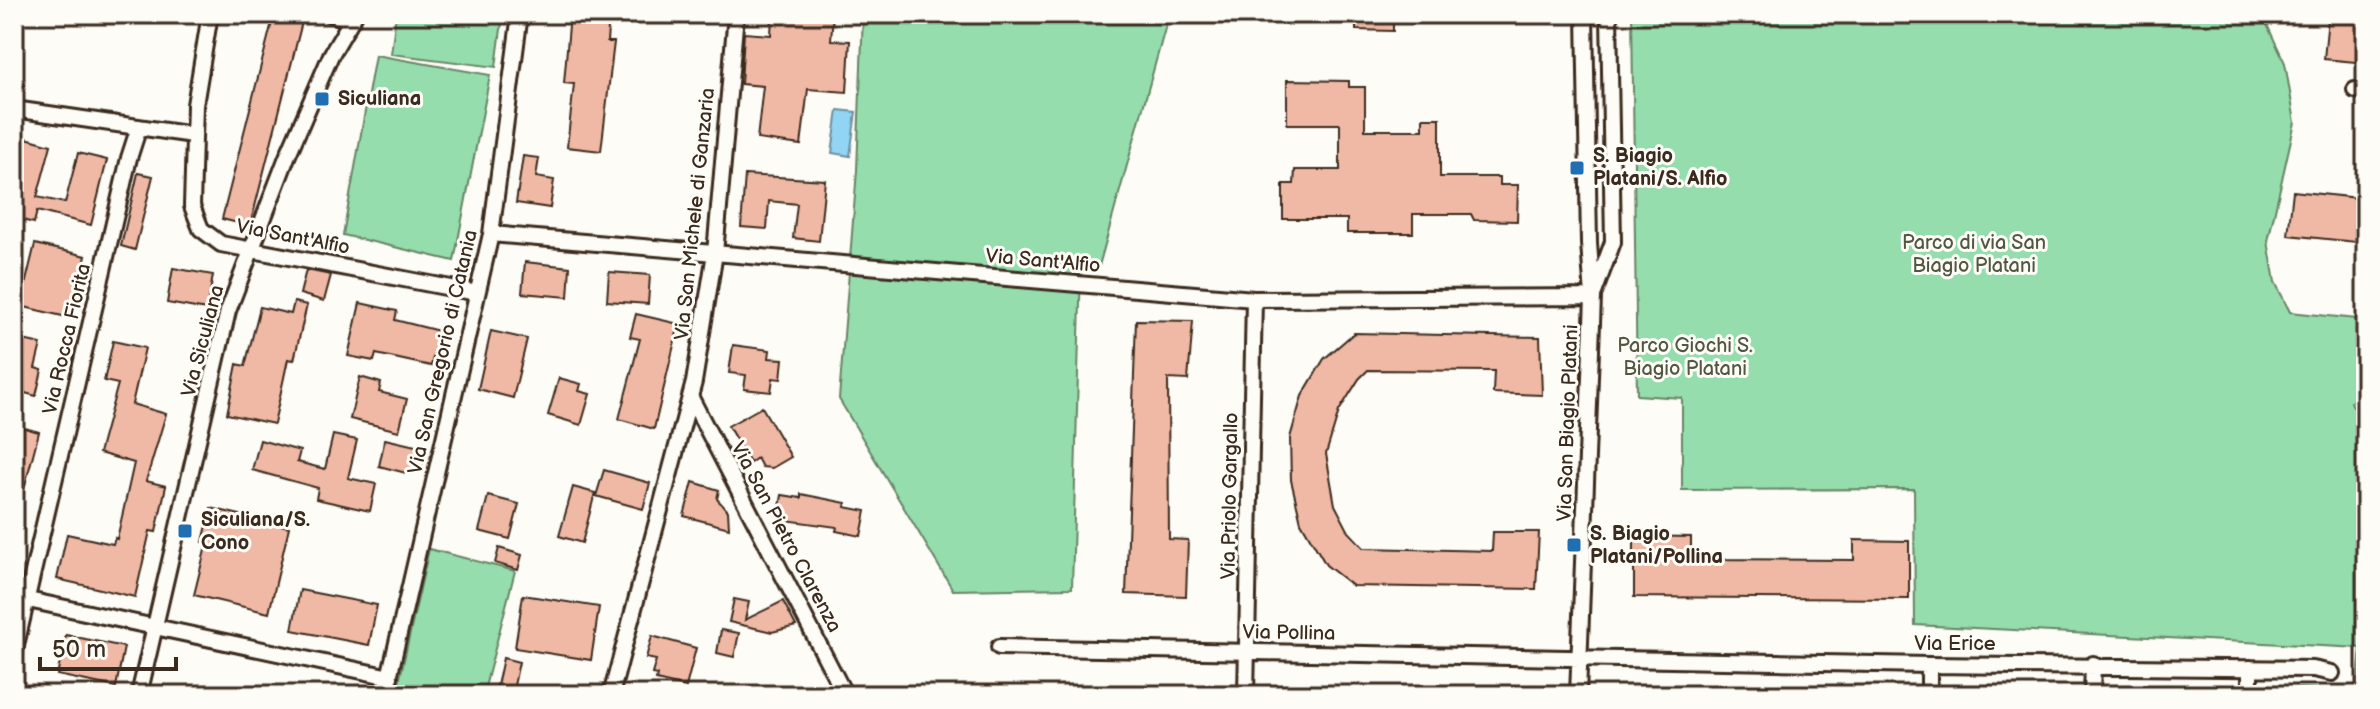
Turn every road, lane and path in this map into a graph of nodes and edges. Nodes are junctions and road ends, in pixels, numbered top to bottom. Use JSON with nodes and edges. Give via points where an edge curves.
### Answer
{"nodes":[{"id":1,"x":210,"y":14,"type":"edge"},
{"id":2,"x":330,"y":14,"type":"edge"},
{"id":3,"x":520,"y":14,"type":"edge"},
{"id":4,"x":736,"y":14,"type":"edge"},
{"id":5,"x":1585,"y":14,"type":"edge"},
{"id":6,"x":1609,"y":14,"type":"edge"},
{"id":7,"x":353,"y":17,"type":"edge"},
{"id":8,"x":14,"y":109,"type":"edge"},
{"id":9,"x":139,"y":127,"type":"junction"},
{"id":10,"x":193,"y":135,"type":"junction"},
{"id":11,"x":1613,"y":225,"type":"junction"},
{"id":12,"x":1588,"y":228,"type":"junction"},
{"id":13,"x":491,"y":234,"type":"junction"},
{"id":14,"x":252,"y":250,"type":"junction"},
{"id":15,"x":715,"y":253,"type":"junction"},
{"id":16,"x":477,"y":293,"type":"junction"},
{"id":17,"x":1593,"y":297,"type":"junction"},
{"id":18,"x":1254,"y":299,"type":"junction"},
{"id":19,"x":691,"y":398,"type":"junction"},
{"id":20,"x":20,"y":598,"type":"edge"},
{"id":21,"x":155,"y":625,"type":"junction"},
{"id":22,"x":999,"y":647,"type":"dead end"},
{"id":23,"x":1247,"y":652,"type":"junction"},
{"id":24,"x":14,"y":654,"type":"edge"},
{"id":25,"x":1579,"y":658,"type":"junction"},
{"id":26,"x":2093,"y":664,"type":"junction"},
{"id":27,"x":1929,"y":665,"type":"junction"},
{"id":28,"x":2250,"y":668,"type":"junction"},
{"id":29,"x":2332,"y":673,"type":"dead end"},
{"id":30,"x":390,"y":677,"type":"junction"},
{"id":31,"x":139,"y":695,"type":"edge"},
{"id":32,"x":385,"y":695,"type":"edge"},
{"id":33,"x":611,"y":695,"type":"edge"},
{"id":34,"x":845,"y":695,"type":"edge"},
{"id":35,"x":1246,"y":695,"type":"edge"},
{"id":36,"x":1578,"y":695,"type":"edge"},
{"id":37,"x":1929,"y":695,"type":"edge"},
{"id":38,"x":2092,"y":695,"type":"edge"},
{"id":39,"x":2250,"y":695,"type":"edge"}],
"edges":[{"from":1,"to":10,"type":"street"},
{"from":2,"to":7,"type":"street"},
{"from":3,"to":13,"type":"street","name":"Via San Gregorio di Catania"},
{"from":4,"to":15,"type":"street","name":"Via San Michele di Ganzaria"},
{"from":5,"to":12,"type":"street","name":"Via San Biagio Platani"},
{"from":6,"to":11,"type":"street","name":"Via San Biagio Platani"},
{"from":7,"to":14,"type":"street","name":"Via Siculiana","via":[[318,84]]},
{"from":8,"to":9,"type":"street"},
{"from":9,"to":10,"type":"street"},
{"from":9,"to":20,"type":"street","name":"Via Rocca Fiorita"},
{"from":10,"to":14,"type":"street","name":"Via Sant'Alfio","via":[[194,216],[216,242]]},
{"from":11,"to":12,"type":"street"},
{"from":11,"to":17,"type":"street","name":"Via San Biagio Platani","via":[[1613,242]]},
{"from":12,"to":17,"type":"street","name":"Via San Biagio Platani"},
{"from":13,"to":15,"type":"street","name":"Via Sant'Alfio"},
{"from":13,"to":16,"type":"street","name":"Via San Gregorio di Catania"},
{"from":14,"to":16,"type":"street","name":"Via Sant'Alfio"},
{"from":14,"to":21,"type":"street","name":"Via Siculiana","via":[[228,311]]},
{"from":15,"to":18,"type":"street","name":"Via Sant'Alfio"},
{"from":15,"to":19,"type":"street","name":"Via San Michele di Ganzaria"},
{"from":16,"to":30,"type":"street","name":"Via San Gregorio di Catania"},
{"from":17,"to":18,"type":"street","name":"Via Sant'Alfio"},
{"from":17,"to":25,"type":"street","name":"Via San Biagio Platani"},
{"from":18,"to":23,"type":"street","name":"Via Priolo Gargallo"},
{"from":19,"to":33,"type":"street","name":"Via San Michele di Ganzaria"},
{"from":19,"to":34,"type":"street","name":"Via San Pietro Clarenza"},
{"from":20,"to":21,"type":"street"},
{"from":20,"to":24,"type":"street","name":"Via Rocca Fiorita"},
{"from":21,"to":30,"type":"street"},
{"from":21,"to":31,"type":"street","name":"Via Siculiana"},
{"from":22,"to":23,"type":"street","name":"Via Pollina"},
{"from":23,"to":25,"type":"street","name":"Via Pollina"},
{"from":23,"to":35,"type":"street","name":"Via Priolo Gargallo"},
{"from":25,"to":27,"type":"street","name":"Via Erice"},
{"from":25,"to":36,"type":"street","name":"Via San Biagio Platani"},
{"from":26,"to":27,"type":"street","name":"Via Erice"},
{"from":26,"to":28,"type":"street","name":"Via Erice"},
{"from":26,"to":38,"type":"street"},
{"from":27,"to":37,"type":"street"},
{"from":28,"to":29,"type":"street","name":"Via Erice"},
{"from":28,"to":39,"type":"street"},
{"from":30,"to":32,"type":"street","name":"Via San Gregorio di Catania"}]}
